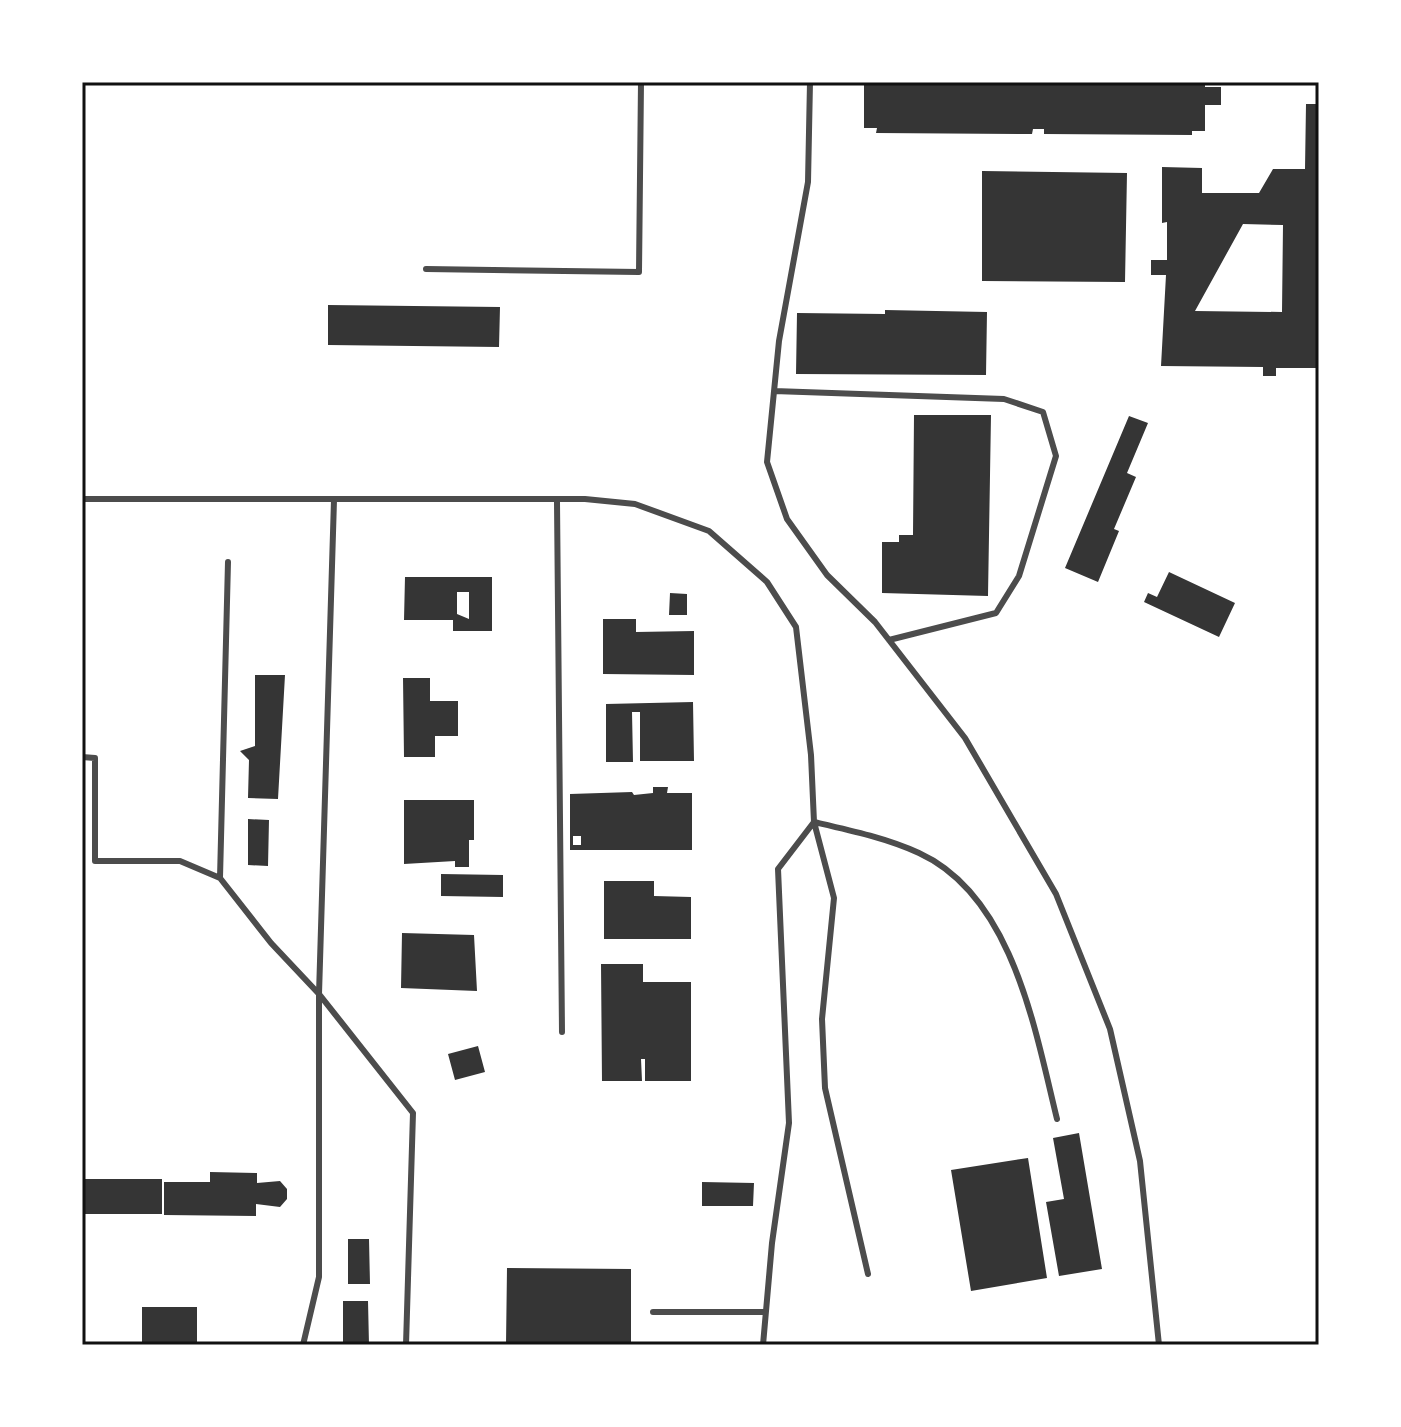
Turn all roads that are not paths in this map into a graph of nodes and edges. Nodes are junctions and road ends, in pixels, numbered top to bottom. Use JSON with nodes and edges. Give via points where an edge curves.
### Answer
{"nodes":[{"id":1,"x":641,"y":82,"type":"edge"},
{"id":2,"x":810,"y":82,"type":"edge"},
{"id":3,"x":426,"y":269,"type":"dead end"},
{"id":4,"x":774,"y":391,"type":"junction"},
{"id":5,"x":82,"y":499,"type":"edge"},
{"id":6,"x":334,"y":500,"type":"junction"},
{"id":7,"x":557,"y":502,"type":"junction"},
{"id":8,"x":228,"y":562,"type":"dead end"},
{"id":9,"x":889,"y":640,"type":"junction"},
{"id":10,"x":82,"y":757,"type":"edge"},
{"id":11,"x":814,"y":822,"type":"junction"},
{"id":12,"x":220,"y":878,"type":"junction"},
{"id":13,"x":319,"y":994,"type":"junction"},
{"id":14,"x":562,"y":1032,"type":"dead end"},
{"id":15,"x":1057,"y":1119,"type":"dead end"},
{"id":16,"x":868,"y":1274,"type":"dead end"},
{"id":17,"x":653,"y":1312,"type":"dead end"},
{"id":18,"x":764,"y":1312,"type":"junction"},
{"id":19,"x":303,"y":1345,"type":"edge"},
{"id":20,"x":406,"y":1345,"type":"edge"},
{"id":21,"x":763,"y":1345,"type":"edge"},
{"id":22,"x":1159,"y":1345,"type":"edge"}],
"edges":[{"from":1,"to":3,"type":"lane","via":[[639,272]]},
{"from":2,"to":4,"type":"lane","via":[[808,182]]},
{"from":4,"to":9,"type":"lane","via":[[767,462],[787,519],[827,575]]},
{"from":4,"to":9,"type":"lane","via":[[1004,399],[1043,412],[1056,456],[1019,576],[996,613]]},
{"from":5,"to":6,"type":"lane"},
{"from":6,"to":7,"type":"lane"},
{"from":6,"to":13,"type":"lane"},
{"from":7,"to":11,"type":"lane","via":[[635,504],[709,531],[767,582],[796,627]]},
{"from":7,"to":14,"type":"lane"},
{"from":8,"to":12,"type":"lane"},
{"from":9,"to":22,"type":"lane","via":[[965,738],[1056,894],[1110,1029],[1140,1161]]},
{"from":10,"to":12,"type":"lane","via":[[95,758],[95,861],[180,861]]},
{"from":11,"to":15,"type":"lane","via":[[921,854],[972,890],[1006,950],[1031,1010]]},
{"from":11,"to":16,"type":"lane","via":[[834,898],[822,1019],[825,1088]]},
{"from":11,"to":18,"type":"lane","via":[[778,869],[789,1123]]},
{"from":12,"to":13,"type":"lane"},
{"from":13,"to":19,"type":"lane","via":[[319,1277]]},
{"from":13,"to":20,"type":"lane","via":[[413,1113]]},
{"from":17,"to":18,"type":"lane"},
{"from":18,"to":21,"type":"lane"}]}
